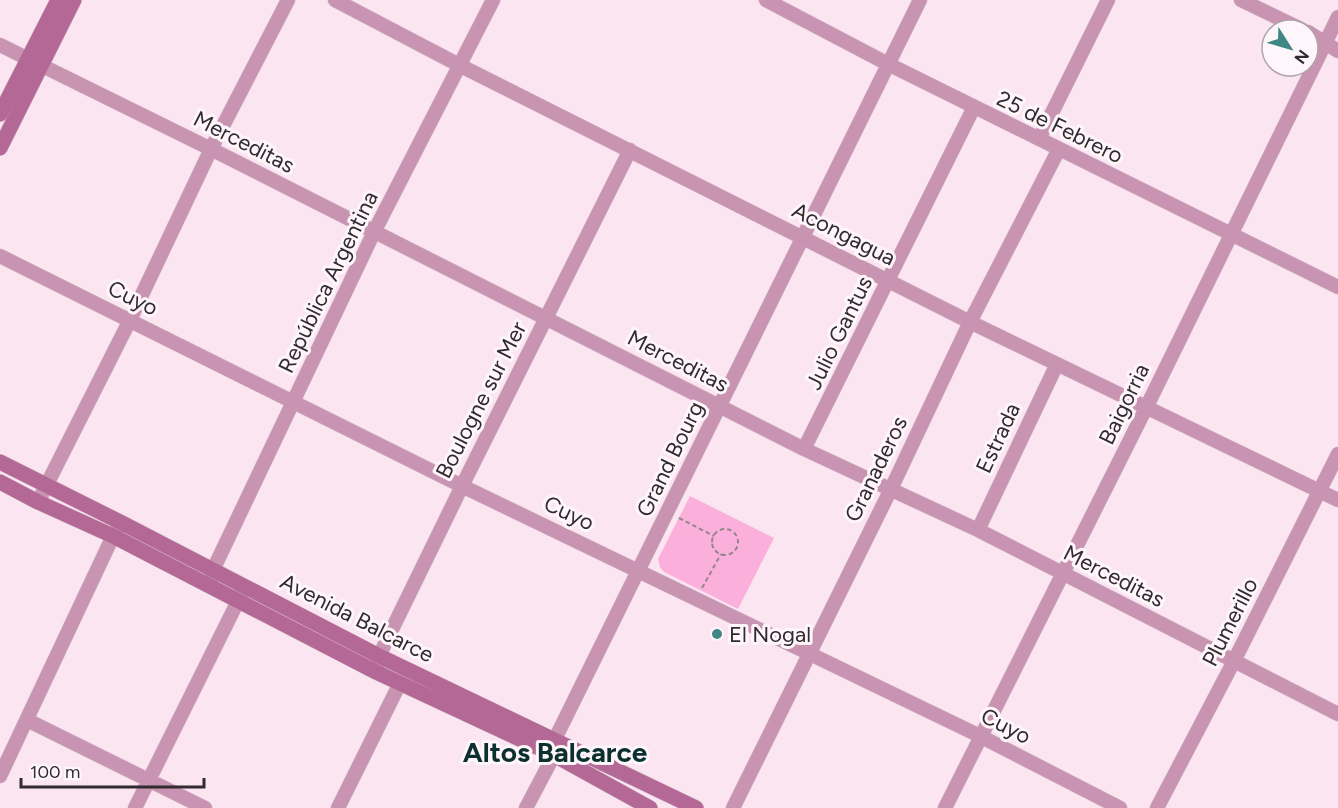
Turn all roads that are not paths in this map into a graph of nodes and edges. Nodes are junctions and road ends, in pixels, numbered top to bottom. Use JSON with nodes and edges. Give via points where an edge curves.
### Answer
{"nodes":[{"id":1,"x":57,"y":0,"type":"edge"},
{"id":2,"x":74,"y":0,"type":"edge"},
{"id":3,"x":288,"y":0,"type":"edge"},
{"id":4,"x":335,"y":0,"type":"edge"},
{"id":5,"x":493,"y":0,"type":"edge"},
{"id":6,"x":766,"y":0,"type":"edge"},
{"id":7,"x":920,"y":0,"type":"edge"},
{"id":8,"x":1108,"y":0,"type":"edge"},
{"id":9,"x":1241,"y":0,"type":"edge"},
{"id":10,"x":1338,"y":17,"type":"edge"},
{"id":11,"x":1278,"y":18,"type":"edge"},
{"id":12,"x":1320,"y":39,"type":"edge"},
{"id":13,"x":1326,"y":43,"type":"junction"},
{"id":14,"x":0,"y":45,"type":"edge"},
{"id":15,"x":1338,"y":51,"type":"edge"},
{"id":16,"x":35,"y":62,"type":"junction"},
{"id":17,"x":888,"y":64,"type":"junction"},
{"id":18,"x":459,"y":65,"type":"junction"},
{"id":19,"x":974,"y":107,"type":"junction"},
{"id":20,"x":0,"y":114,"type":"edge"},
{"id":21,"x":1039,"y":139,"type":"junction"},
{"id":22,"x":0,"y":148,"type":"edge"},
{"id":23,"x":211,"y":149,"type":"junction"},
{"id":24,"x":630,"y":150,"type":"junction"},
{"id":25,"x":1059,"y":150,"type":"junction"},
{"id":26,"x":374,"y":232,"type":"junction"},
{"id":27,"x":1231,"y":235,"type":"junction"},
{"id":28,"x":803,"y":237,"type":"junction"},
{"id":29,"x":0,"y":256,"type":"edge"},
{"id":30,"x":889,"y":280,"type":"junction"},
{"id":31,"x":1338,"y":287,"type":"edge"},
{"id":32,"x":546,"y":317,"type":"junction"},
{"id":33,"x":130,"y":320,"type":"junction"},
{"id":34,"x":970,"y":321,"type":"junction"},
{"id":35,"x":1057,"y":364,"type":"junction"},
{"id":36,"x":294,"y":401,"type":"junction"},
{"id":37,"x":720,"y":406,"type":"junction"},
{"id":38,"x":1147,"y":406,"type":"junction"},
{"id":39,"x":804,"y":449,"type":"junction"},
{"id":40,"x":1338,"y":454,"type":"edge"},
{"id":41,"x":0,"y":462,"type":"edge"},
{"id":42,"x":0,"y":482,"type":"edge"},
{"id":43,"x":47,"y":486,"type":"junction"},
{"id":44,"x":462,"y":486,"type":"junction"},
{"id":45,"x":891,"y":489,"type":"junction"},
{"id":46,"x":1320,"y":491,"type":"junction"},
{"id":47,"x":1338,"y":500,"type":"edge"},
{"id":48,"x":38,"y":502,"type":"junction"},
{"id":49,"x":122,"y":523,"type":"junction"},
{"id":50,"x":978,"y":530,"type":"junction"},
{"id":51,"x":113,"y":536,"type":"junction"},
{"id":52,"x":213,"y":570,"type":"junction"},
{"id":53,"x":639,"y":570,"type":"junction"},
{"id":54,"x":1063,"y":574,"type":"junction"},
{"id":55,"x":210,"y":586,"type":"junction"},
{"id":56,"x":242,"y":593,"type":"junction"},
{"id":57,"x":809,"y":653,"type":"junction"},
{"id":58,"x":380,"y":656,"type":"junction"},
{"id":59,"x":1234,"y":662,"type":"junction"},
{"id":60,"x":376,"y":672,"type":"junction"},
{"id":61,"x":400,"y":683,"type":"junction"},
{"id":62,"x":1338,"y":714,"type":"edge"},
{"id":63,"x":27,"y":720,"type":"junction"},
{"id":64,"x":980,"y":736,"type":"junction"},
{"id":65,"x":555,"y":739,"type":"junction"},
{"id":66,"x":554,"y":755,"type":"junction"},
{"id":67,"x":0,"y":776,"type":"edge"},
{"id":68,"x":149,"y":780,"type":"junction"},
{"id":69,"x":135,"y":808,"type":"edge"},
{"id":70,"x":205,"y":808,"type":"edge"},
{"id":71,"x":338,"y":808,"type":"edge"},
{"id":72,"x":526,"y":808,"type":"edge"},
{"id":73,"x":650,"y":808,"type":"edge"},
{"id":74,"x":696,"y":808,"type":"edge"},
{"id":75,"x":733,"y":808,"type":"edge"},
{"id":76,"x":945,"y":808,"type":"edge"},
{"id":77,"x":1120,"y":808,"type":"edge"},
{"id":78,"x":1157,"y":808,"type":"edge"}],
"edges":[{"from":1,"to":16,"type":"main road"},
{"from":2,"to":16,"type":"main road"},
{"from":3,"to":23,"type":"street"},
{"from":4,"to":18,"type":"street","name":"Acongagua"},
{"from":5,"to":18,"type":"street","name":"República Argentina"},
{"from":6,"to":17,"type":"street","name":"25 de Febrero"},
{"from":7,"to":17,"type":"street","name":"Grand Bourg"},
{"from":8,"to":21,"type":"street"},
{"from":9,"to":11,"type":"street"},
{"from":10,"to":13,"type":"street","name":"Baigorria"},
{"from":12,"to":13,"type":"street"},
{"from":13,"to":15,"type":"street"},
{"from":13,"to":27,"type":"street","name":"Baigorria"},
{"from":14,"to":16,"type":"street","name":"Merceditas"},
{"from":16,"to":20,"type":"main road"},
{"from":16,"to":22,"type":"main road"},
{"from":16,"to":23,"type":"street","name":"Merceditas"},
{"from":17,"to":19,"type":"street","name":"25 de Febrero"},
{"from":17,"to":28,"type":"street","name":"Grand Bourg"},
{"from":18,"to":24,"type":"street","name":"Acongagua"},
{"from":18,"to":26,"type":"street","name":"República Argentina"},
{"from":19,"to":21,"type":"street","name":"25 de Febrero"},
{"from":19,"to":30,"type":"street","name":"Julio Gantus"},
{"from":21,"to":25,"type":"street","name":"25 de Febrero"},
{"from":23,"to":26,"type":"street","name":"Merceditas"},
{"from":23,"to":33,"type":"street"},
{"from":24,"to":28,"type":"street","name":"Acongagua"},
{"from":24,"to":32,"type":"street","name":"Boulogne sur Mer"},
{"from":25,"to":27,"type":"street","name":"25 de Febrero"},
{"from":25,"to":34,"type":"street","name":"Granaderos"},
{"from":26,"to":32,"type":"street","name":"Merceditas"},
{"from":26,"to":36,"type":"street","name":"República Argentina"},
{"from":27,"to":31,"type":"street","name":"25 de Febrero"},
{"from":27,"to":38,"type":"street","name":"Baigorria"},
{"from":28,"to":30,"type":"street","name":"Acongagua"},
{"from":28,"to":37,"type":"street","name":"Grand Bourg"},
{"from":29,"to":33,"type":"street","name":"Cuyo"},
{"from":30,"to":34,"type":"street","name":"Acongagua"},
{"from":30,"to":39,"type":"street","name":"Julio Gantus"},
{"from":32,"to":37,"type":"street","name":"Merceditas"},
{"from":32,"to":44,"type":"street","name":"Boulogne sur Mer"},
{"from":33,"to":36,"type":"street","name":"Cuyo"},
{"from":33,"to":43,"type":"street"},
{"from":34,"to":35,"type":"street","name":"Acongagua"},
{"from":34,"to":45,"type":"street","name":"Granaderos"},
{"from":35,"to":38,"type":"street","name":"Acongagua"},
{"from":35,"to":50,"type":"street","name":"Estrada"},
{"from":36,"to":44,"type":"street","name":"Cuyo"},
{"from":36,"to":52,"type":"street","name":"República Argentina"},
{"from":37,"to":39,"type":"street","name":"Merceditas"},
{"from":37,"to":53,"type":"street","name":"Grand Bourg"},
{"from":38,"to":46,"type":"street","name":"Acongagua"},
{"from":38,"to":54,"type":"street","name":"Baigorria"},
{"from":39,"to":45,"type":"street","name":"Merceditas"},
{"from":40,"to":46,"type":"street","name":"Plumerillo"},
{"from":41,"to":43,"type":"main road","name":"Avenida Balcarce"},
{"from":42,"to":48,"type":"main road","name":"Avenida Balcarce"},
{"from":43,"to":48,"type":"street"},
{"from":43,"to":49,"type":"main road","name":"Avenida Balcarce"},
{"from":44,"to":53,"type":"street","name":"Cuyo"},
{"from":44,"to":58,"type":"street","name":"Boulogne sur Mer"},
{"from":45,"to":50,"type":"street","name":"Merceditas"},
{"from":45,"to":57,"type":"street","name":"Granaderos"},
{"from":46,"to":47,"type":"street","name":"Acongagua"},
{"from":46,"to":59,"type":"street","name":"Plumerillo"},
{"from":48,"to":51,"type":"main road","name":"Avenida Balcarce"},
{"from":49,"to":51,"type":"street"},
{"from":49,"to":52,"type":"main road","name":"Avenida Balcarce"},
{"from":50,"to":54,"type":"street","name":"Merceditas"},
{"from":51,"to":55,"type":"main road","name":"Avenida Balcarce"},
{"from":51,"to":63,"type":"street"},
{"from":52,"to":55,"type":"street","name":"República Argentina"},
{"from":52,"to":56,"type":"main road","name":"Avenida Balcarce"},
{"from":53,"to":57,"type":"street","name":"Cuyo"},
{"from":53,"to":65,"type":"street","name":"Grand Bourg"},
{"from":54,"to":59,"type":"street","name":"Merceditas"},
{"from":54,"to":64,"type":"street","name":"Baigorria"},
{"from":55,"to":56,"type":"main road","name":"Avenida Balcarce"},
{"from":56,"to":58,"type":"main road","name":"Avenida Balcarce"},
{"from":56,"to":60,"type":"main road","name":"Avenida Balcarce"},
{"from":56,"to":68,"type":"street"},
{"from":57,"to":64,"type":"street","name":"Cuyo"},
{"from":57,"to":75,"type":"street","name":"Granaderos"},
{"from":58,"to":60,"type":"street","name":"Boulogne sur Mer"},
{"from":58,"to":65,"type":"main road","name":"Avenida Balcarce"},
{"from":59,"to":62,"type":"street","name":"Merceditas"},
{"from":59,"to":78,"type":"street","name":"Plumerillo"},
{"from":60,"to":61,"type":"main road","name":"Avenida Balcarce"},
{"from":61,"to":66,"type":"main road","name":"Avenida Balcarce"},
{"from":61,"to":71,"type":"street"},
{"from":63,"to":67,"type":"street"},
{"from":63,"to":68,"type":"street"},
{"from":64,"to":76,"type":"street","name":"Baigorria"},
{"from":64,"to":77,"type":"street","name":"Cuyo"},
{"from":65,"to":66,"type":"street","name":"Grand Bourg"},
{"from":65,"to":74,"type":"main road","name":"Avenida Balcarce"},
{"from":66,"to":72,"type":"street","name":"Grand Bourg"},
{"from":66,"to":73,"type":"main road","name":"Avenida Balcarce"},
{"from":68,"to":69,"type":"street"},
{"from":68,"to":70,"type":"street"}]}
